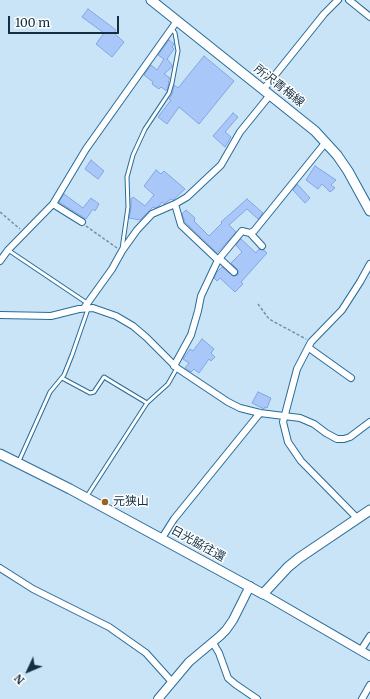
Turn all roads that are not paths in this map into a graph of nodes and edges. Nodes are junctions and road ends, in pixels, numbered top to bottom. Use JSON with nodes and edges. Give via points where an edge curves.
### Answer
{"nodes":[{"id":1,"x":151,"y":0,"type":"edge"},
{"id":2,"x":338,"y":0,"type":"edge"},
{"id":3,"x":349,"y":0,"type":"edge"},
{"id":4,"x":370,"y":17,"type":"edge"},
{"id":5,"x":174,"y":25,"type":"junction"},
{"id":6,"x":267,"y":92,"type":"junction"},
{"id":7,"x":326,"y":142,"type":"junction"},
{"id":8,"x":53,"y":204,"type":"junction"},
{"id":9,"x":175,"y":204,"type":"junction"},
{"id":10,"x":370,"y":211,"type":"edge"},
{"id":11,"x":82,"y":222,"type":"road end"},
{"id":12,"x":250,"y":232,"type":"junction"},
{"id":13,"x":262,"y":246,"type":"dead end"},
{"id":14,"x":8,"y":250,"type":"junction"},
{"id":15,"x":122,"y":251,"type":"junction"},
{"id":16,"x":219,"y":259,"type":"junction"},
{"id":17,"x":0,"y":261,"type":"edge"},
{"id":18,"x":370,"y":264,"type":"edge"},
{"id":19,"x":234,"y":272,"type":"dead end"},
{"id":20,"x":87,"y":306,"type":"junction"},
{"id":21,"x":0,"y":315,"type":"edge"},
{"id":22,"x":310,"y":345,"type":"junction"},
{"id":23,"x":175,"y":367,"type":"junction"},
{"id":24,"x":62,"y":378,"type":"junction"},
{"id":25,"x":350,"y":378,"type":"dead end"},
{"id":26,"x":147,"y":403,"type":"junction"},
{"id":27,"x":260,"y":413,"type":"junction"},
{"id":28,"x":284,"y":416,"type":"junction"},
{"id":29,"x":369,"y":423,"type":"edge"},
{"id":30,"x":0,"y":454,"type":"edge"},
{"id":31,"x":18,"y":463,"type":"junction"},
{"id":32,"x":86,"y":498,"type":"junction"},
{"id":33,"x":370,"y":510,"type":"edge"},
{"id":34,"x":358,"y":518,"type":"junction"},
{"id":35,"x":162,"y":538,"type":"junction"},
{"id":36,"x":0,"y":568,"type":"edge"},
{"id":37,"x":250,"y":586,"type":"junction"},
{"id":38,"x":263,"y":594,"type":"junction"},
{"id":39,"x":370,"y":636,"type":"edge"},
{"id":40,"x":213,"y":643,"type":"junction"},
{"id":41,"x":361,"y":650,"type":"junction"},
{"id":42,"x":370,"y":656,"type":"edge"},
{"id":43,"x":172,"y":682,"type":"junction"},
{"id":44,"x":370,"y":685,"type":"edge"},
{"id":45,"x":158,"y":699,"type":"edge"},
{"id":46,"x":257,"y":699,"type":"edge"},
{"id":47,"x":362,"y":699,"type":"edge"}],
"edges":[{"from":1,"to":5,"type":"main road","name":"所沢青梅線"},
{"from":2,"to":6,"type":"street","via":[[324,14]]},
{"from":3,"to":4,"type":"street"},
{"from":5,"to":6,"type":"main road","name":"所沢青梅線"},
{"from":5,"to":8,"type":"street","via":[[86,149]]},
{"from":5,"to":15,"type":"lane","via":[[178,51],[169,93],[140,137],[132,155],[127,177],[128,208]]},
{"from":6,"to":7,"type":"main road","name":"所沢青梅線"},
{"from":6,"to":9,"type":"street","via":[[221,166],[187,197]]},
{"from":7,"to":10,"type":"main road","name":"所沢青梅線","via":[[348,171]]},
{"from":7,"to":12,"type":"street","via":[[254,231]]},
{"from":8,"to":11,"type":"street"},
{"from":8,"to":14,"type":"street"},
{"from":9,"to":15,"type":"street","via":[[152,214]]},
{"from":9,"to":16,"type":"street","via":[[181,224]]},
{"from":12,"to":13,"type":"street"},
{"from":12,"to":16,"type":"street","via":[[242,231]]},
{"from":14,"to":17,"type":"street"},
{"from":14,"to":20,"type":"lane"},
{"from":15,"to":20,"type":"street"},
{"from":16,"to":19,"type":"street"},
{"from":16,"to":23,"type":"street","via":[[201,296],[191,335]]},
{"from":18,"to":22,"type":"street","via":[[342,310]]},
{"from":20,"to":21,"type":"street","via":[[51,316]]},
{"from":20,"to":23,"type":"street","via":[[116,316],[133,326]]},
{"from":20,"to":24,"type":"lane"},
{"from":22,"to":25,"type":"street"},
{"from":22,"to":28,"type":"street","via":[[297,369]]},
{"from":23,"to":26,"type":"lane","via":[[168,384]]},
{"from":23,"to":27,"type":"street","via":[[228,402]]},
{"from":24,"to":26,"type":"lane","via":[[90,393],[94,392],[104,377]]},
{"from":24,"to":31,"type":"lane","via":[[50,392]]},
{"from":26,"to":32,"type":"lane"},
{"from":27,"to":28,"type":"street"},
{"from":27,"to":35,"type":"street","via":[[174,518]]},
{"from":28,"to":29,"type":"street","via":[[308,421],[337,439],[350,437]]},
{"from":28,"to":34,"type":"street","via":[[288,442],[302,461]]},
{"from":30,"to":31,"type":"main road","name":"日光脇往還"},
{"from":31,"to":32,"type":"main road","name":"日光脇往還"},
{"from":32,"to":35,"type":"main road","name":"日光脇往還"},
{"from":33,"to":34,"type":"main road"},
{"from":34,"to":38,"type":"main road","via":[[299,558]]},
{"from":35,"to":37,"type":"main road","name":"日光脇往還"},
{"from":36,"to":43,"type":"street","via":[[33,589],[109,627],[146,653]]},
{"from":37,"to":38,"type":"main road","name":"日光脇往還"},
{"from":37,"to":40,"type":"street","via":[[233,620]]},
{"from":38,"to":41,"type":"street"},
{"from":39,"to":41,"type":"street"},
{"from":40,"to":43,"type":"street","via":[[189,662]]},
{"from":40,"to":46,"type":"street","via":[[228,678]]},
{"from":41,"to":42,"type":"street"},
{"from":43,"to":45,"type":"street"},
{"from":44,"to":47,"type":"street"}]}
